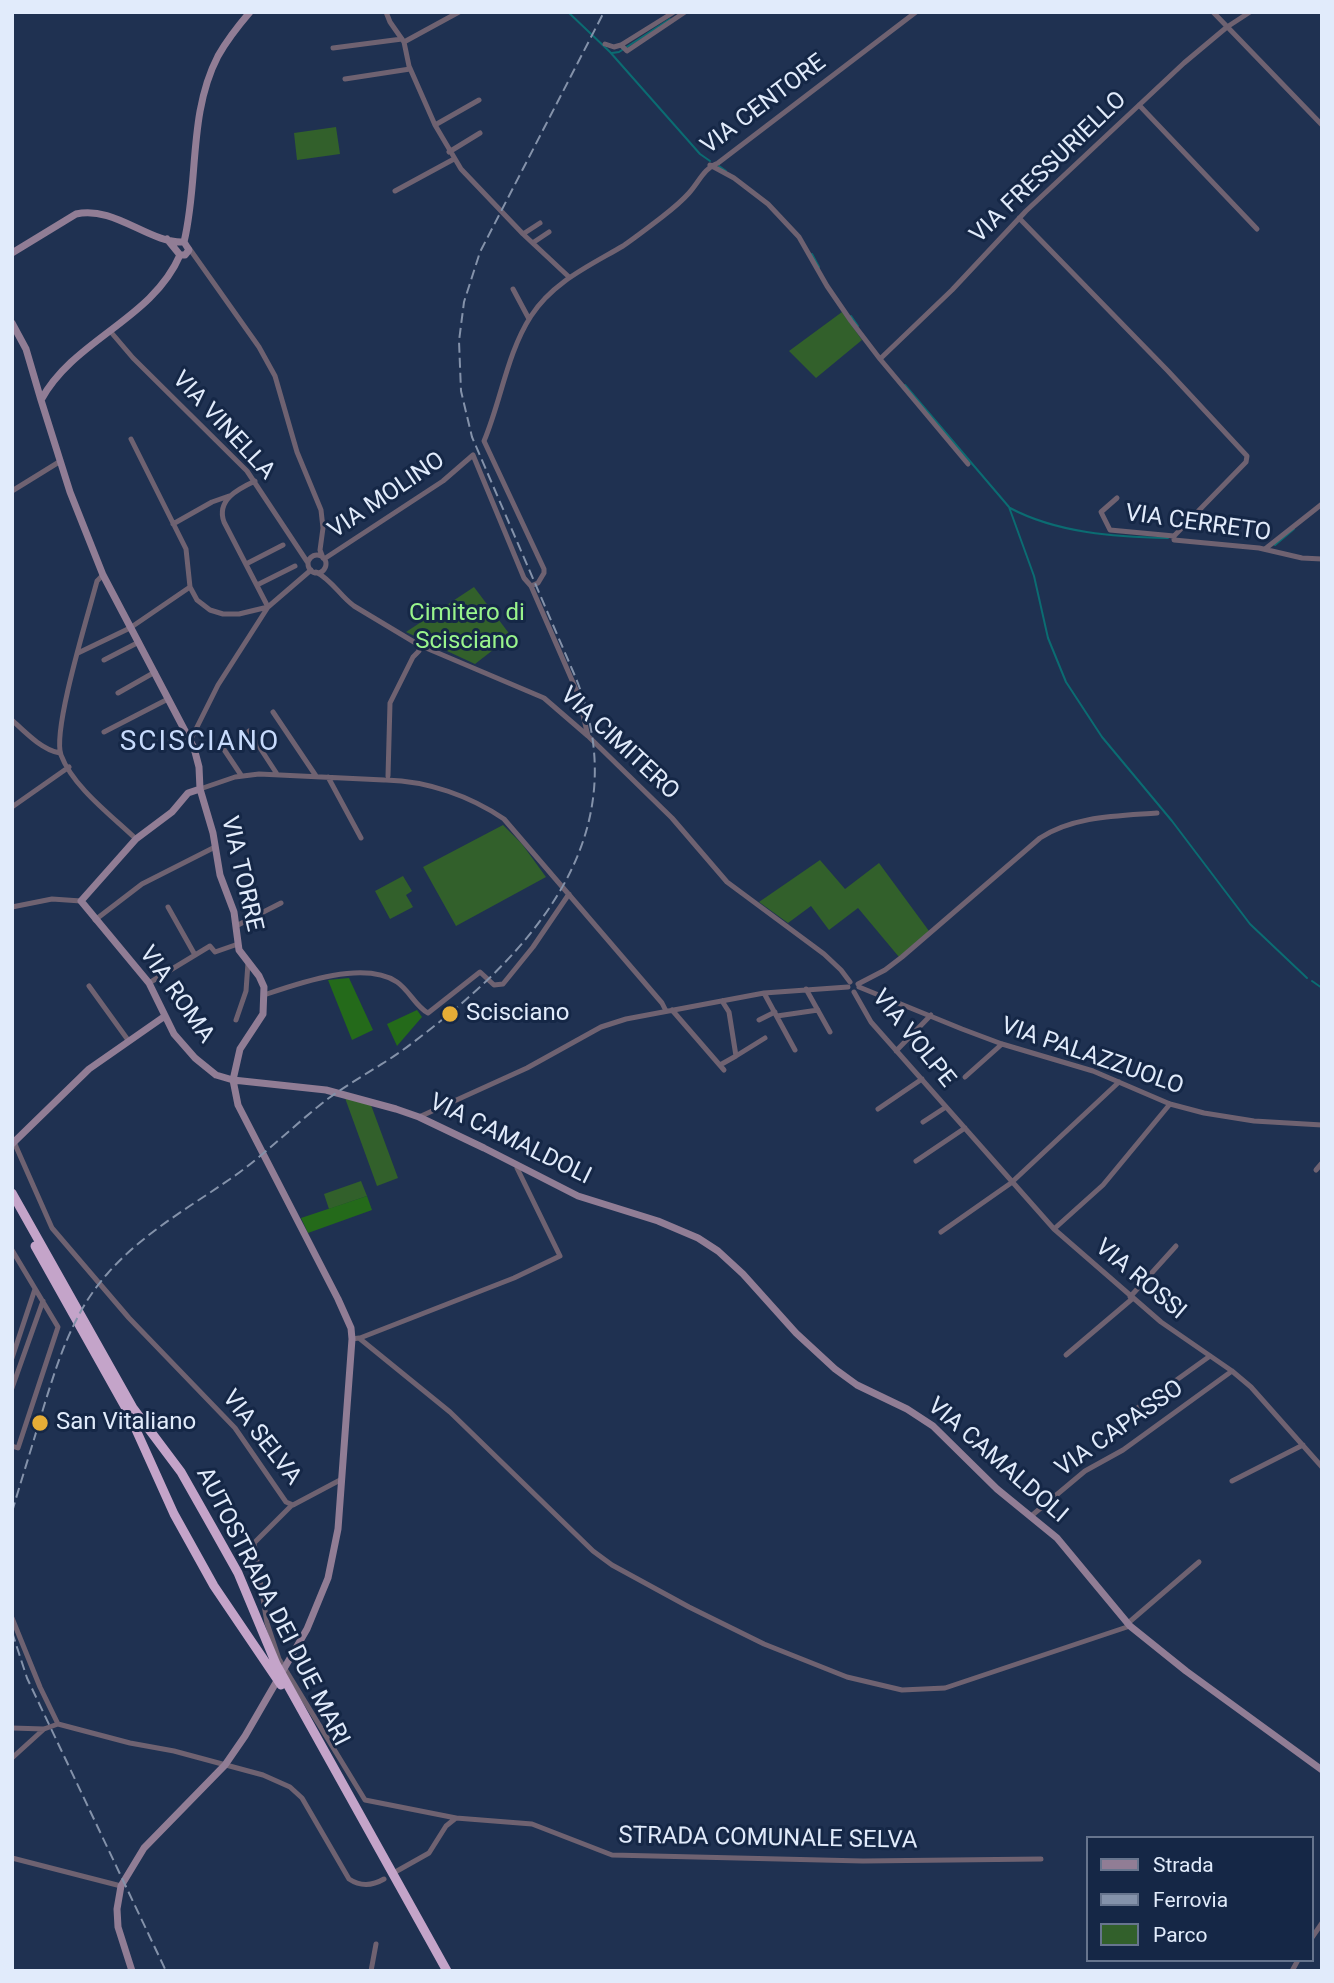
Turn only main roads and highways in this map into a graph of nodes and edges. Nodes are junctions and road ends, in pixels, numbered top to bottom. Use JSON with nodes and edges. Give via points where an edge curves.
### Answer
{"nodes":[{"id":1,"x":12,"y":1192,"type":"edge"},
{"id":2,"x":12,"y":1205,"type":"edge"},
{"id":3,"x":440,"y":1971,"type":"edge"},
{"id":4,"x":447,"y":1971,"type":"edge"}],
"edges":[{"from":1,"to":4,"type":"highway","name":"AUTOSTRADA DEI DUE MARI","via":[[136,1412],[181,1472],[210,1521],[238,1573],[276,1664]]},
{"from":2,"to":3,"type":"highway","name":"AUTOSTRADA DEI DUE MARI","via":[[128,1412],[185,1535],[221,1599],[274,1673]]}]}
